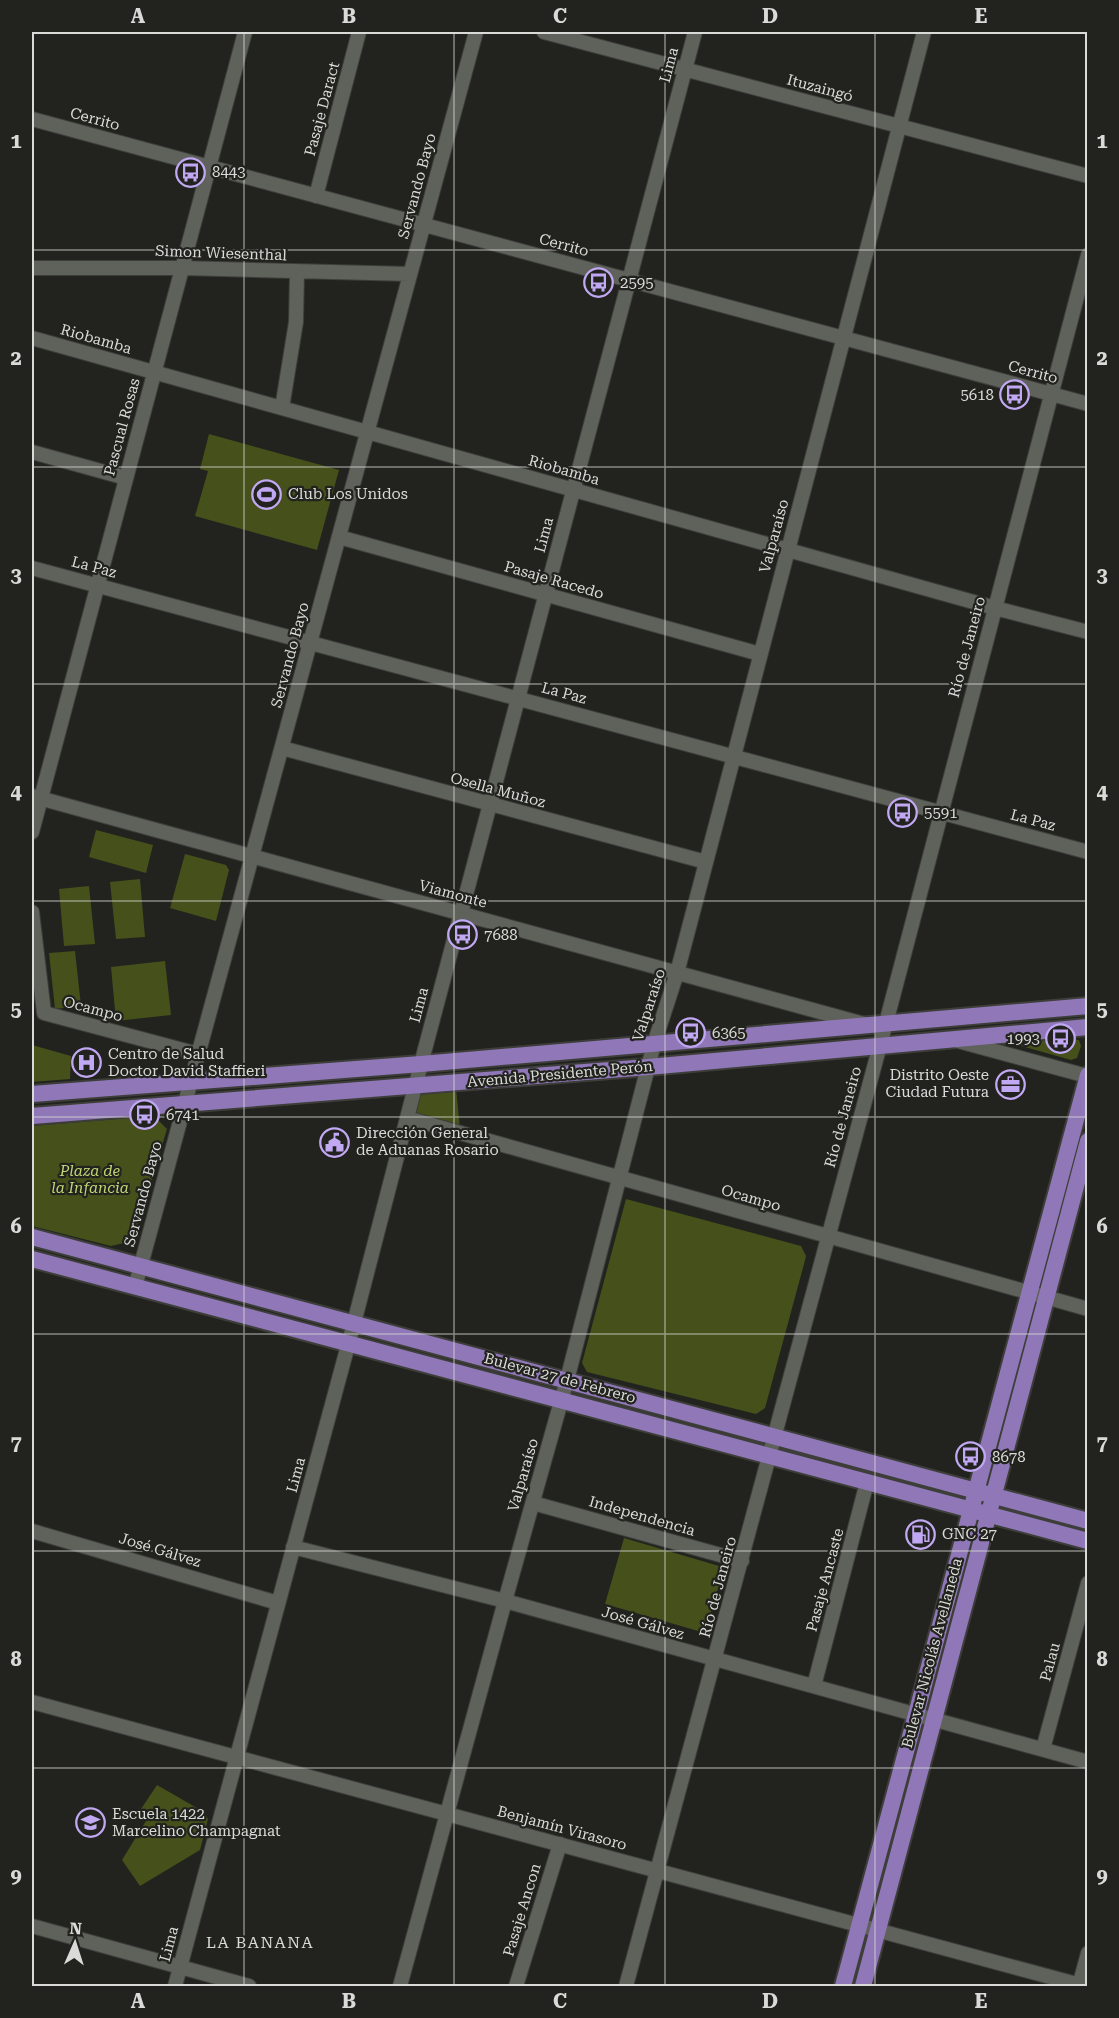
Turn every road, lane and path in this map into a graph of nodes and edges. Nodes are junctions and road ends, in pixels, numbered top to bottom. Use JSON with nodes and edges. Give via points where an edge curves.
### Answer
{"nodes":[{"id":1,"x":245,"y":32,"type":"edge"},
{"id":2,"x":359,"y":32,"type":"edge"},
{"id":3,"x":476,"y":32,"type":"edge"},
{"id":4,"x":544,"y":32,"type":"edge"},
{"id":5,"x":695,"y":32,"type":"edge"},
{"id":6,"x":924,"y":32,"type":"edge"},
{"id":7,"x":685,"y":69,"type":"junction"},
{"id":8,"x":32,"y":119,"type":"edge"},
{"id":9,"x":899,"y":126,"type":"junction"},
{"id":10,"x":209,"y":167,"type":"junction"},
{"id":11,"x":1088,"y":176,"type":"edge"},
{"id":12,"x":316,"y":196,"type":"junction"},
{"id":13,"x":423,"y":224,"type":"junction"},
{"id":14,"x":1088,"y":255,"type":"edge"},
{"id":15,"x":32,"y":268,"type":"edge"},
{"id":16,"x":182,"y":268,"type":"junction"},
{"id":17,"x":297,"y":272,"type":"junction"},
{"id":18,"x":410,"y":274,"type":"junction"},
{"id":19,"x":629,"y":280,"type":"junction"},
{"id":20,"x":32,"y":338,"type":"edge"},
{"id":21,"x":843,"y":338,"type":"junction"},
{"id":22,"x":154,"y":372,"type":"junction"},
{"id":23,"x":1051,"y":394,"type":"junction"},
{"id":24,"x":1088,"y":404,"type":"edge"},
{"id":25,"x":282,"y":408,"type":"junction"},
{"id":26,"x":367,"y":432,"type":"junction"},
{"id":27,"x":32,"y":452,"type":"edge"},
{"id":28,"x":126,"y":478,"type":"junction"},
{"id":29,"x":573,"y":490,"type":"junction"},
{"id":30,"x":339,"y":537,"type":"junction"},
{"id":31,"x":788,"y":550,"type":"junction"},
{"id":32,"x":32,"y":568,"type":"edge"},
{"id":33,"x":97,"y":585,"type":"junction"},
{"id":34,"x":546,"y":595,"type":"junction"},
{"id":35,"x":995,"y":608,"type":"junction"},
{"id":36,"x":1088,"y":632,"type":"edge"},
{"id":37,"x":310,"y":642,"type":"junction"},
{"id":38,"x":760,"y":654,"type":"junction"},
{"id":39,"x":518,"y":698,"type":"junction"},
{"id":40,"x":282,"y":748,"type":"junction"},
{"id":41,"x":734,"y":756,"type":"junction"},
{"id":42,"x":36,"y":797,"type":"edge"},
{"id":43,"x":490,"y":805,"type":"junction"},
{"id":44,"x":941,"y":812,"type":"junction"},
{"id":45,"x":32,"y":832,"type":"edge"},
{"id":46,"x":1088,"y":852,"type":"edge"},
{"id":47,"x":252,"y":856,"type":"junction"},
{"id":48,"x":706,"y":862,"type":"junction"},
{"id":49,"x":32,"y":912,"type":"edge"},
{"id":50,"x":461,"y":913,"type":"junction"},
{"id":51,"x":677,"y":973,"type":"junction"},
{"id":52,"x":1088,"y":1005,"type":"edge"},
{"id":53,"x":886,"y":1023,"type":"junction"},
{"id":54,"x":866,"y":1024,"type":"junction"},
{"id":55,"x":1088,"y":1027,"type":"edge"},
{"id":56,"x":954,"y":1039,"type":"junction"},
{"id":57,"x":654,"y":1044,"type":"junction"},
{"id":58,"x":880,"y":1045,"type":"junction"},
{"id":59,"x":198,"y":1054,"type":"junction"},
{"id":60,"x":421,"y":1064,"type":"junction"},
{"id":61,"x":648,"y":1068,"type":"junction"},
{"id":62,"x":1087,"y":1076,"type":"edge"},
{"id":63,"x":192,"y":1081,"type":"junction"},
{"id":64,"x":415,"y":1086,"type":"junction"},
{"id":65,"x":32,"y":1094,"type":"edge"},
{"id":66,"x":184,"y":1103,"type":"junction"},
{"id":67,"x":32,"y":1116,"type":"edge"},
{"id":68,"x":407,"y":1118,"type":"junction"},
{"id":69,"x":1088,"y":1141,"type":"edge"},
{"id":70,"x":619,"y":1178,"type":"junction"},
{"id":71,"x":32,"y":1237,"type":"edge"},
{"id":72,"x":829,"y":1237,"type":"junction"},
{"id":73,"x":32,"y":1259,"type":"edge"},
{"id":74,"x":141,"y":1265,"type":"junction"},
{"id":75,"x":135,"y":1287,"type":"junction"},
{"id":76,"x":1029,"y":1293,"type":"junction"},
{"id":77,"x":1046,"y":1298,"type":"junction"},
{"id":78,"x":1088,"y":1309,"type":"edge"},
{"id":79,"x":354,"y":1323,"type":"junction"},
{"id":80,"x":348,"y":1344,"type":"junction"},
{"id":81,"x":567,"y":1380,"type":"junction"},
{"id":82,"x":562,"y":1400,"type":"junction"},
{"id":83,"x":775,"y":1437,"type":"junction"},
{"id":84,"x":770,"y":1457,"type":"junction"},
{"id":85,"x":867,"y":1482,"type":"junction"},
{"id":86,"x":976,"y":1491,"type":"junction"},
{"id":87,"x":993,"y":1496,"type":"junction"},
{"id":88,"x":533,"y":1503,"type":"junction"},
{"id":89,"x":979,"y":1512,"type":"junction"},
{"id":90,"x":1088,"y":1521,"type":"edge"},
{"id":91,"x":32,"y":1531,"type":"edge"},
{"id":92,"x":1088,"y":1541,"type":"edge"},
{"id":93,"x":293,"y":1548,"type":"junction"},
{"id":94,"x":742,"y":1561,"type":"junction"},
{"id":95,"x":1088,"y":1583,"type":"edge"},
{"id":96,"x":505,"y":1601,"type":"junction"},
{"id":97,"x":278,"y":1603,"type":"junction"},
{"id":98,"x":715,"y":1660,"type":"junction"},
{"id":99,"x":814,"y":1686,"type":"junction"},
{"id":100,"x":32,"y":1702,"type":"edge"},
{"id":101,"x":916,"y":1713,"type":"junction"},
{"id":102,"x":934,"y":1718,"type":"junction"},
{"id":103,"x":1043,"y":1749,"type":"junction"},
{"id":104,"x":237,"y":1757,"type":"junction"},
{"id":105,"x":1088,"y":1762,"type":"edge"},
{"id":106,"x":447,"y":1814,"type":"junction"},
{"id":107,"x":560,"y":1844,"type":"junction"},
{"id":108,"x":659,"y":1871,"type":"junction"},
{"id":109,"x":859,"y":1925,"type":"junction"},
{"id":110,"x":32,"y":1926,"type":"edge"},
{"id":111,"x":878,"y":1930,"type":"junction"},
{"id":112,"x":1088,"y":1953,"type":"edge"},
{"id":113,"x":180,"y":1967,"type":"junction"},
{"id":114,"x":175,"y":1986,"type":"edge"},
{"id":115,"x":249,"y":1986,"type":"edge"},
{"id":116,"x":400,"y":1986,"type":"edge"},
{"id":117,"x":516,"y":1986,"type":"edge"},
{"id":118,"x":626,"y":1986,"type":"edge"},
{"id":119,"x":843,"y":1986,"type":"edge"},
{"id":120,"x":863,"y":1986,"type":"edge"},
{"id":121,"x":1081,"y":1986,"type":"edge"}],
"edges":[{"from":1,"to":10,"type":"street","name":"Pascual Rosas"},
{"from":2,"to":12,"type":"street","name":"Pasaje Daract"},
{"from":3,"to":13,"type":"street","name":"Servando Bayo"},
{"from":4,"to":7,"type":"street","name":"Ituzaingó"},
{"from":5,"to":7,"type":"street","name":"Lima"},
{"from":6,"to":9,"type":"street","name":"Valparaíso"},
{"from":7,"to":9,"type":"street","name":"Ituzaingó"},
{"from":7,"to":19,"type":"street","name":"Lima"},
{"from":8,"to":10,"type":"street","name":"Cerrito"},
{"from":9,"to":11,"type":"street","name":"Ituzaingó"},
{"from":9,"to":21,"type":"street","name":"Valparaíso"},
{"from":10,"to":12,"type":"street","name":"Cerrito"},
{"from":10,"to":16,"type":"street","name":"Pascual Rosas"},
{"from":12,"to":13,"type":"street","name":"Cerrito"},
{"from":13,"to":18,"type":"street","name":"Servando Bayo"},
{"from":13,"to":19,"type":"street","name":"Cerrito"},
{"from":14,"to":23,"type":"street","name":"Río de Janeiro"},
{"from":15,"to":16,"type":"street","name":"Simon Wiesenthal"},
{"from":16,"to":17,"type":"street","name":"Simon Wiesenthal"},
{"from":16,"to":22,"type":"street","name":"Pascual Rosas"},
{"from":17,"to":18,"type":"street","name":"Simon Wiesenthal"},
{"from":17,"to":25,"type":"street","via":[[296,322]]},
{"from":18,"to":26,"type":"street","name":"Servando Bayo"},
{"from":19,"to":21,"type":"street","name":"Cerrito"},
{"from":19,"to":29,"type":"street","name":"Lima"},
{"from":20,"to":22,"type":"street","name":"Riobamba"},
{"from":21,"to":23,"type":"street","name":"Cerrito"},
{"from":21,"to":31,"type":"street","name":"Valparaíso"},
{"from":22,"to":25,"type":"street","name":"Riobamba"},
{"from":22,"to":28,"type":"street","name":"Pascual Rosas"},
{"from":23,"to":24,"type":"street","name":"Cerrito"},
{"from":23,"to":35,"type":"street","name":"Río de Janeiro"},
{"from":25,"to":26,"type":"street","name":"Riobamba"},
{"from":26,"to":29,"type":"street","name":"Riobamba"},
{"from":26,"to":30,"type":"street","name":"Servando Bayo"},
{"from":27,"to":28,"type":"street"},
{"from":28,"to":33,"type":"street","name":"Pascual Rosas"},
{"from":29,"to":31,"type":"street","name":"Riobamba"},
{"from":29,"to":34,"type":"street","name":"Lima"},
{"from":30,"to":34,"type":"street","name":"Pasaje Racedo"},
{"from":30,"to":37,"type":"street","name":"Servando Bayo"},
{"from":31,"to":35,"type":"street","name":"Riobamba"},
{"from":31,"to":38,"type":"street","name":"Valparaíso"},
{"from":32,"to":33,"type":"street","name":"La Paz"},
{"from":33,"to":37,"type":"street","name":"La Paz"},
{"from":33,"to":42,"type":"street","name":"Pascual Rosas"},
{"from":34,"to":38,"type":"street","name":"Pasaje Racedo"},
{"from":34,"to":39,"type":"street","name":"Lima"},
{"from":35,"to":36,"type":"street","name":"Riobamba"},
{"from":35,"to":44,"type":"street","name":"Río de Janeiro"},
{"from":37,"to":39,"type":"street","name":"La Paz"},
{"from":37,"to":40,"type":"street","name":"Servando Bayo"},
{"from":38,"to":41,"type":"street","name":"Valparaíso"},
{"from":39,"to":41,"type":"street","name":"La Paz"},
{"from":39,"to":43,"type":"street","name":"Lima"},
{"from":40,"to":43,"type":"street","name":"Osella Muñoz"},
{"from":40,"to":47,"type":"street","name":"Servando Bayo"},
{"from":41,"to":44,"type":"street","name":"La Paz"},
{"from":41,"to":48,"type":"street","name":"Valparaíso"},
{"from":42,"to":45,"type":"street","name":"Pascual Rosas"},
{"from":42,"to":47,"type":"street","name":"Viamonte"},
{"from":43,"to":48,"type":"street","name":"Osella Muñoz"},
{"from":43,"to":50,"type":"street","name":"Lima"},
{"from":44,"to":46,"type":"street","name":"La Paz"},
{"from":44,"to":53,"type":"street","name":"Río de Janeiro"},
{"from":47,"to":50,"type":"street","name":"Viamonte"},
{"from":47,"to":59,"type":"street","name":"Servando Bayo"},
{"from":48,"to":51,"type":"street","name":"Valparaíso"},
{"from":49,"to":59,"type":"street","name":"Ocampo","via":[[44,1013]]},
{"from":50,"to":51,"type":"street","name":"Viamonte"},
{"from":50,"to":60,"type":"street","name":"Lima"},
{"from":51,"to":54,"type":"street","name":"Viamonte"},
{"from":51,"to":57,"type":"street","name":"Valparaíso"},
{"from":52,"to":53,"type":"main road","name":"Avenida Presidente Perón"},
{"from":53,"to":54,"type":"main road","name":"Avenida Presidente Perón"},
{"from":53,"to":58,"type":"street","name":"Río de Janeiro"},
{"from":54,"to":57,"type":"main road","name":"Avenida Presidente Perón"},
{"from":55,"to":56,"type":"main road","name":"Avenida Presidente Perón"},
{"from":56,"to":58,"type":"main road","name":"Avenida Presidente Perón"},
{"from":56,"to":62,"type":"street"},
{"from":57,"to":60,"type":"main road","name":"Avenida Presidente Perón"},
{"from":57,"to":61,"type":"street","name":"Valparaíso"},
{"from":58,"to":61,"type":"main road","name":"Avenida Presidente Perón"},
{"from":58,"to":72,"type":"street","name":"Río de Janeiro"},
{"from":59,"to":63,"type":"street","name":"Servando Bayo"},
{"from":60,"to":63,"type":"main road","name":"Avenida Presidente Perón"},
{"from":60,"to":64,"type":"street","name":"Lima"},
{"from":61,"to":64,"type":"main road","name":"Avenida Presidente Perón"},
{"from":61,"to":70,"type":"street","name":"Valparaíso"},
{"from":62,"to":76,"type":"main road","name":"Bulevar Nicolás Avellaneda"},
{"from":63,"to":65,"type":"main road","name":"Avenida Presidente Perón"},
{"from":63,"to":66,"type":"street","name":"Servando Bayo"},
{"from":64,"to":66,"type":"main road","name":"Avenida Presidente Perón"},
{"from":64,"to":68,"type":"street","name":"Lima"},
{"from":66,"to":67,"type":"main road","name":"Avenida Presidente Perón"},
{"from":66,"to":74,"type":"street","name":"Servando Bayo"},
{"from":68,"to":70,"type":"street","name":"Ocampo"},
{"from":68,"to":79,"type":"street","name":"Lima"},
{"from":69,"to":77,"type":"main road","name":"Bulevar Nicolás Avellaneda"},
{"from":70,"to":72,"type":"street","name":"Ocampo"},
{"from":70,"to":81,"type":"street","name":"Valparaíso"},
{"from":71,"to":74,"type":"main road","name":"Bulevar 27 de Febrero"},
{"from":72,"to":76,"type":"street","name":"Ocampo"},
{"from":72,"to":83,"type":"street","name":"Río de Janeiro"},
{"from":73,"to":75,"type":"main road","name":"Bulevar 27 de Febrero"},
{"from":74,"to":75,"type":"street","name":"Servando Bayo"},
{"from":74,"to":79,"type":"main road","name":"Bulevar 27 de Febrero"},
{"from":75,"to":80,"type":"main road","name":"Bulevar 27 de Febrero"},
{"from":76,"to":77,"type":"street","name":"Ocampo"},
{"from":76,"to":86,"type":"main road","name":"Bulevar Nicolás Avellaneda"},
{"from":77,"to":78,"type":"street","name":"Ocampo"},
{"from":77,"to":87,"type":"main road","name":"Bulevar Nicolás Avellaneda"},
{"from":79,"to":80,"type":"street","name":"Lima"},
{"from":79,"to":81,"type":"main road","name":"Bulevar 27 de Febrero"},
{"from":80,"to":82,"type":"main road","name":"Bulevar 27 de Febrero"},
{"from":80,"to":93,"type":"street","name":"Lima"},
{"from":81,"to":82,"type":"street","name":"Valparaíso"},
{"from":81,"to":83,"type":"main road","name":"Bulevar 27 de Febrero"},
{"from":82,"to":84,"type":"main road","name":"Bulevar 27 de Febrero"},
{"from":82,"to":88,"type":"street","name":"Valparaíso"},
{"from":83,"to":84,"type":"street","name":"Río de Janeiro"},
{"from":83,"to":86,"type":"main road","name":"Bulevar 27 de Febrero"},
{"from":84,"to":85,"type":"main road","name":"Bulevar 27 de Febrero"},
{"from":84,"to":94,"type":"street","name":"Río de Janeiro"},
{"from":85,"to":89,"type":"main road","name":"Bulevar 27 de Febrero"},
{"from":85,"to":99,"type":"street","name":"Pasaje Ancaste"},
{"from":86,"to":87,"type":"main road","name":"Bulevar 27 de Febrero"},
{"from":86,"to":89,"type":"main road","name":"Bulevar Nicolás Avellaneda"},
{"from":87,"to":89,"type":"main road","name":"Bulevar Nicolás Avellaneda"},
{"from":87,"to":90,"type":"main road","name":"Bulevar 27 de Febrero"},
{"from":88,"to":94,"type":"street","name":"Independencia"},
{"from":88,"to":96,"type":"street","name":"Valparaíso"},
{"from":89,"to":92,"type":"main road","name":"Bulevar 27 de Febrero"},
{"from":89,"to":101,"type":"main road","name":"Bulevar Nicolás Avellaneda"},
{"from":89,"to":102,"type":"main road","name":"Bulevar Nicolás Avellaneda"},
{"from":91,"to":97,"type":"street","name":"José Gálvez"},
{"from":93,"to":96,"type":"street","name":"José Gálvez"},
{"from":93,"to":97,"type":"street","name":"Lima"},
{"from":94,"to":98,"type":"street","name":"Río de Janeiro"},
{"from":95,"to":103,"type":"street","name":"Palau"},
{"from":96,"to":98,"type":"street","name":"José Gálvez"},
{"from":96,"to":106,"type":"street","name":"Valparaíso"},
{"from":97,"to":104,"type":"street","name":"Lima"},
{"from":98,"to":99,"type":"street","name":"José Gálvez"},
{"from":98,"to":108,"type":"street","name":"Río de Janeiro"},
{"from":99,"to":101,"type":"street","name":"José Gálvez"},
{"from":100,"to":104,"type":"street","name":"Benjamín Virasoro"},
{"from":101,"to":102,"type":"street","name":"José Gálvez"},
{"from":101,"to":109,"type":"main road","name":"Bulevar Nicolás Avellaneda"},
{"from":102,"to":103,"type":"street","name":"José Gálvez"},
{"from":102,"to":111,"type":"main road","name":"Bulevar Nicolás Avellaneda"},
{"from":103,"to":105,"type":"street","name":"José Gálvez"},
{"from":104,"to":106,"type":"street","name":"Benjamín Virasoro"},
{"from":104,"to":113,"type":"street","name":"Lima"},
{"from":106,"to":107,"type":"street","name":"Benjamín Virasoro"},
{"from":106,"to":116,"type":"street","name":"Valparaíso"},
{"from":107,"to":108,"type":"street","name":"Benjamín Virasoro"},
{"from":107,"to":117,"type":"street","name":"Pasaje Ancon"},
{"from":108,"to":109,"type":"street","name":"Benjamín Virasoro"},
{"from":108,"to":118,"type":"street","name":"Río de Janeiro"},
{"from":109,"to":111,"type":"street","name":"Benjamín Virasoro"},
{"from":109,"to":119,"type":"main road","name":"Bulevar Nicolás Avellaneda"},
{"from":110,"to":113,"type":"street"},
{"from":111,"to":120,"type":"main road","name":"Bulevar Nicolás Avellaneda"},
{"from":111,"to":121,"type":"street","name":"Benjamín Virasoro"},
{"from":112,"to":121,"type":"street"},
{"from":113,"to":114,"type":"street","name":"Lima"},
{"from":113,"to":115,"type":"street"}]}
